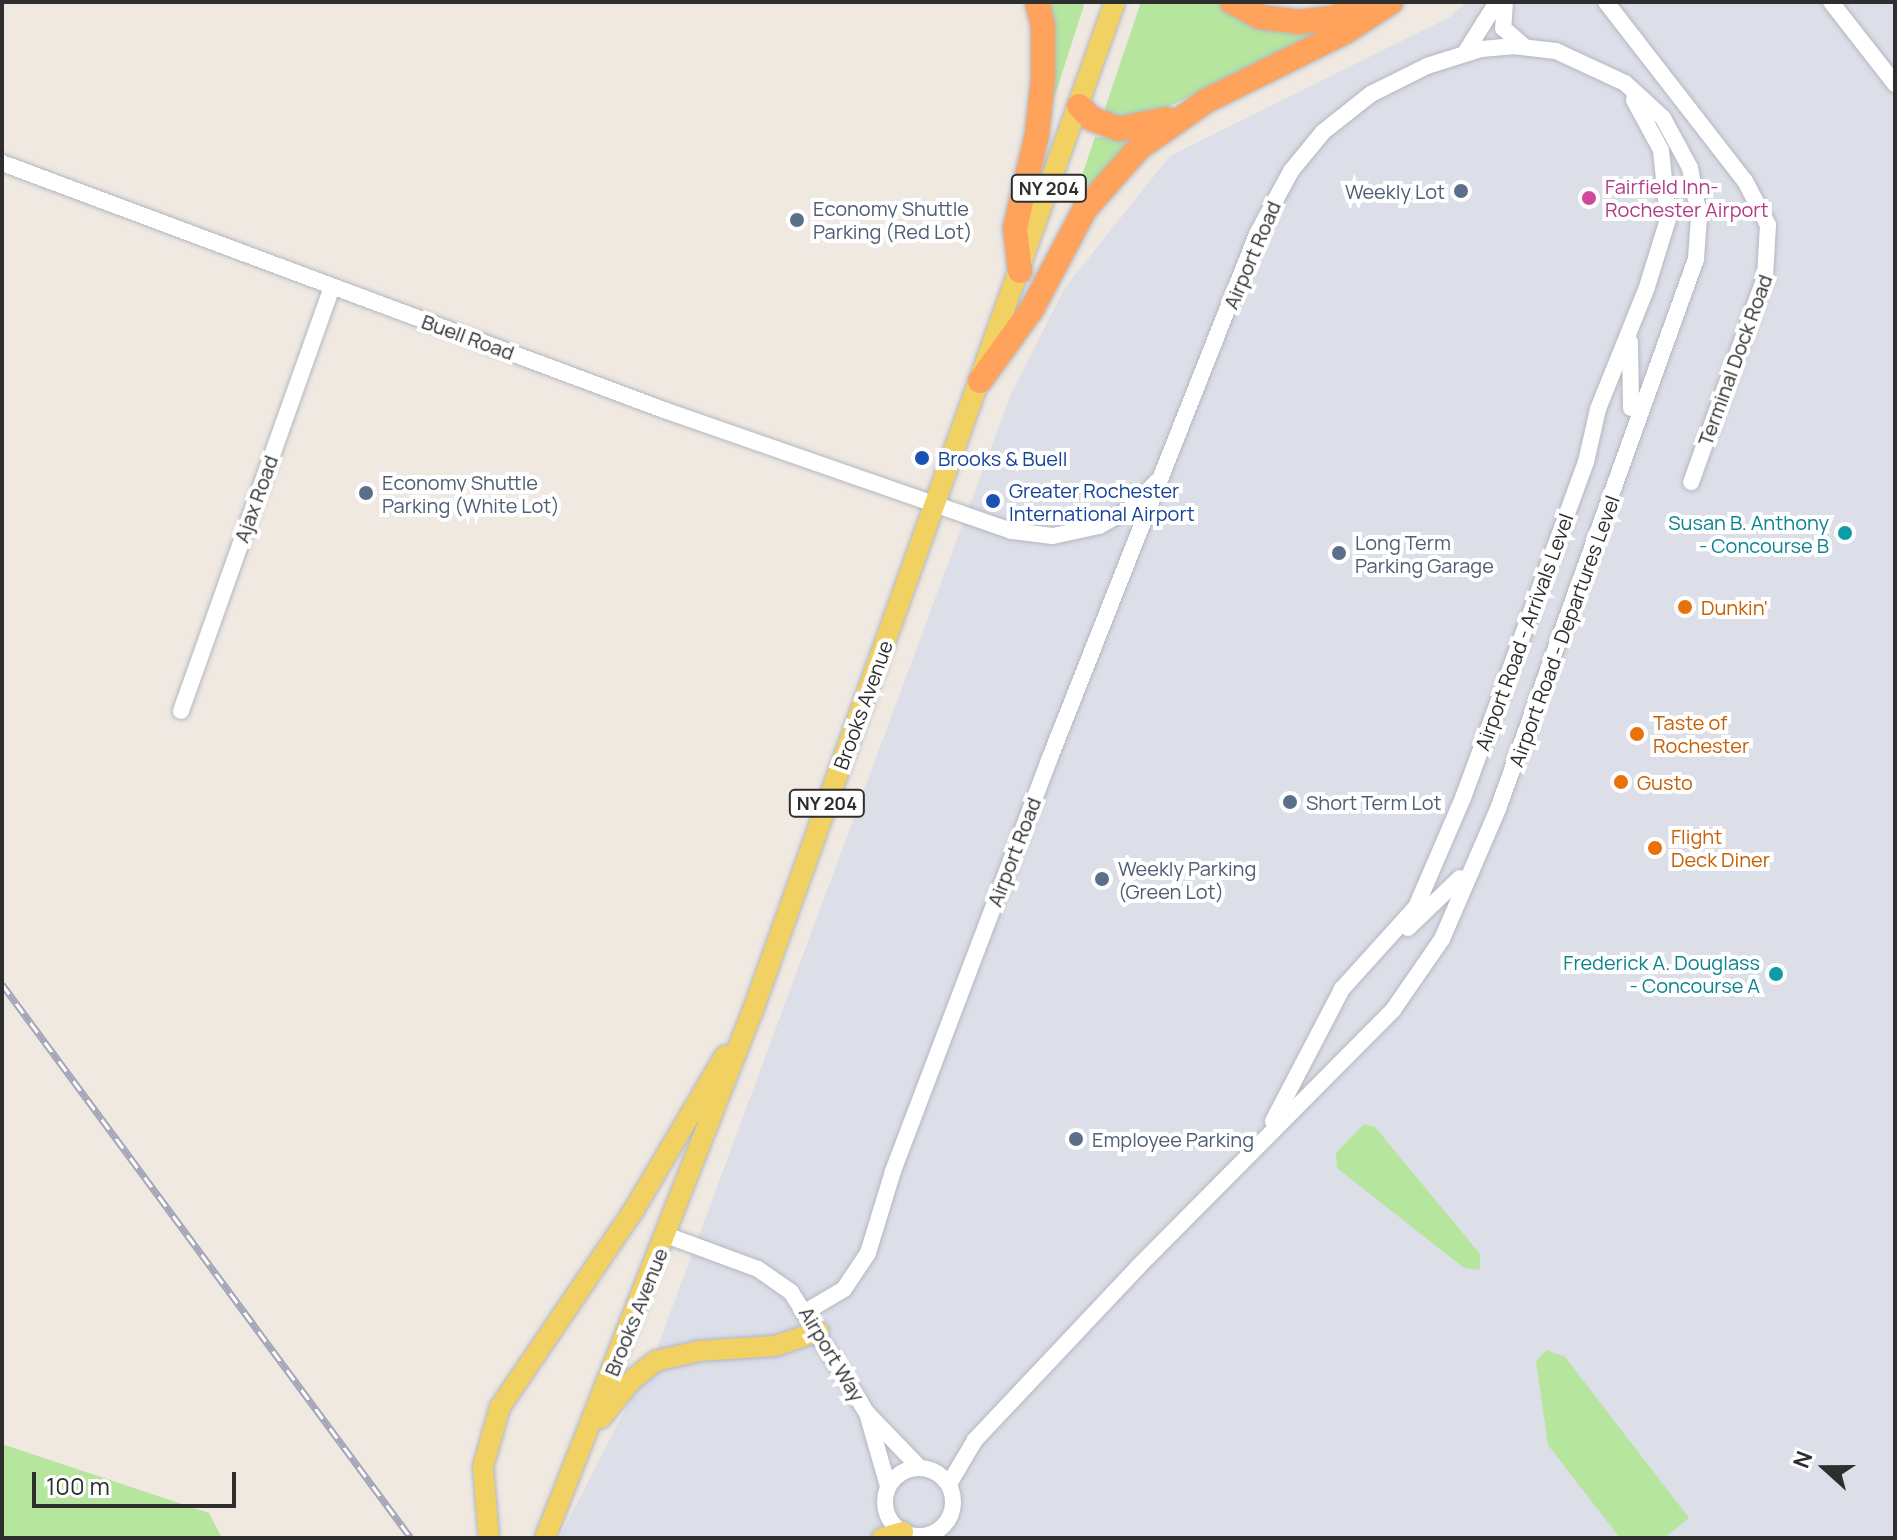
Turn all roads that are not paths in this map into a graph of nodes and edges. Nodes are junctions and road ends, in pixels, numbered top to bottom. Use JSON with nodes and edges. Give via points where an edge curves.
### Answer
{"nodes":[{"id":1,"x":1037,"y":2,"type":"edge"},
{"id":2,"x":1115,"y":2,"type":"edge"},
{"id":3,"x":1232,"y":2,"type":"edge"},
{"id":4,"x":1365,"y":2,"type":"edge"},
{"id":5,"x":1391,"y":2,"type":"edge"},
{"id":6,"x":1497,"y":2,"type":"edge"},
{"id":7,"x":1505,"y":2,"type":"edge"},
{"id":8,"x":1606,"y":2,"type":"edge"},
{"id":9,"x":1831,"y":2,"type":"edge"},
{"id":10,"x":1525,"y":47,"type":"junction"},
{"id":11,"x":1465,"y":53,"type":"junction"},
{"id":12,"x":1608,"y":73,"type":"junction"},
{"id":13,"x":1895,"y":84,"type":"edge"},
{"id":14,"x":1206,"y":101,"type":"junction"},
{"id":15,"x":1079,"y":106,"type":"junction"},
{"id":16,"x":2,"y":163,"type":"edge"},
{"id":17,"x":1020,"y":271,"type":"junction"},
{"id":18,"x":332,"y":287,"type":"junction"},
{"id":19,"x":1643,"y":300,"type":"junction"},
{"id":20,"x":980,"y":381,"type":"junction"},
{"id":21,"x":1634,"y":410,"type":"junction"},
{"id":22,"x":1172,"y":455,"type":"junction"},
{"id":23,"x":1691,"y":482,"type":"dead end"},
{"id":24,"x":935,"y":506,"type":"junction"},
{"id":25,"x":181,"y":711,"type":"dead end"},
{"id":26,"x":1466,"y":872,"type":"junction"},
{"id":27,"x":1379,"y":952,"type":"junction"},
{"id":28,"x":753,"y":1010,"type":"junction"},
{"id":29,"x":1253,"y":1149,"type":"junction"},
{"id":30,"x":666,"y":1235,"type":"junction"},
{"id":31,"x":807,"y":1311,"type":"junction"},
{"id":32,"x":819,"y":1331,"type":"junction"},
{"id":33,"x":867,"y":1413,"type":"junction"},
{"id":34,"x":580,"y":1452,"type":"junction"},
{"id":35,"x":919,"y":1467,"type":"junction"},
{"id":36,"x":949,"y":1484,"type":"junction"},
{"id":37,"x":888,"y":1486,"type":"junction"},
{"id":38,"x":949,"y":1519,"type":"junction"},
{"id":39,"x":488,"y":1535,"type":"edge"},
{"id":40,"x":914,"y":1535,"type":"edge"},
{"id":41,"x":545,"y":1538,"type":"edge"},
{"id":42,"x":882,"y":1538,"type":"edge"},
{"id":43,"x":951,"y":1538,"type":"edge"}],
"edges":[{"from":1,"to":17,"type":"highway","via":[[1043,26],[1043,79],[1037,134],[1015,228]]},
{"from":2,"to":15,"type":"main road","name":"Brooks Avenue","number":"NY 204"},
{"from":3,"to":4,"type":"highway","via":[[1260,17],[1298,22],[1336,17]]},
{"from":5,"to":14,"type":"highway","via":[[1345,32]]},
{"from":6,"to":11,"type":"street"},
{"from":7,"to":10,"type":"street","via":[[1503,28]]},
{"from":8,"to":23,"type":"street","name":"Terminal Dock Road","via":[[1745,181],[1768,225],[1765,277]]},
{"from":9,"to":13,"type":"street"},
{"from":10,"to":11,"type":"street","name":"Airport Road"},
{"from":10,"to":12,"type":"street","name":"Airport Road","via":[[1564,53]]},
{"from":11,"to":22,"type":"street","name":"Airport Road","via":[[1371,94],[1323,132],[1291,171],[1257,234]]},
{"from":12,"to":19,"type":"street","name":"Airport Road - Arrivals Level","via":[[1648,119],[1667,175],[1668,219]]},
{"from":12,"to":21,"type":"street","name":"Airport Road - Departures Level","via":[[1657,111],[1679,143],[1695,187],[1698,239],[1688,288]]},
{"from":14,"to":15,"type":"highway","via":[[1135,129],[1104,125]]},
{"from":14,"to":20,"type":"highway","via":[[1149,140],[1102,186],[1068,237],[1032,309]]},
{"from":15,"to":17,"type":"main road","name":"Brooks Avenue","number":"NY 204"},
{"from":16,"to":18,"type":"street","name":"Buell Road"},
{"from":17,"to":20,"type":"main road","name":"Brooks Avenue","number":"NY 204"},
{"from":18,"to":24,"type":"street","name":"Buell Road"},
{"from":18,"to":25,"type":"street","name":"Ajax Road"},
{"from":19,"to":21,"type":"street","name":"Airport Road - Arrivals Level","via":[[1627,360]]},
{"from":19,"to":27,"type":"street","name":"Airport Road - Arrivals Level","via":[[1598,409],[1586,462],[1463,798],[1416,907]]},
{"from":20,"to":24,"type":"main road","name":"Brooks Avenue","number":"NY 204"},
{"from":21,"to":26,"type":"street","name":"Airport Road - Departures Level","via":[[1627,459],[1498,809]]},
{"from":22,"to":24,"type":"street","name":"Airport Road","via":[[1155,485],[1133,507],[1080,532],[1022,534]]},
{"from":22,"to":31,"type":"street","name":"Airport Road","via":[[1001,885],[893,1171],[868,1253],[844,1289]]},
{"from":24,"to":28,"type":"main road","name":"Brooks Avenue","number":"NY 204"},
{"from":26,"to":27,"type":"street","name":"Airport Road - Arrivals Level","via":[[1448,895]]},
{"from":26,"to":29,"type":"street","name":"Airport Road - Departures Level","via":[[1430,962],[1387,1018]]},
{"from":27,"to":29,"type":"street","name":"Airport Road - Arrivals Level","via":[[1335,1001],[1281,1107]]},
{"from":28,"to":30,"type":"main road","name":"Brooks Avenue","number":"NY 204"},
{"from":28,"to":39,"type":"main road","via":[[635,1208],[500,1407],[483,1467]]},
{"from":29,"to":36,"type":"street","via":[[975,1440]]},
{"from":30,"to":31,"type":"street","name":"Airport Way","via":[[758,1269],[791,1292]]},
{"from":30,"to":34,"type":"main road","name":"Brooks Avenue","number":"NY 204"},
{"from":31,"to":32,"type":"street","name":"Airport Way"},
{"from":32,"to":33,"type":"street","name":"Airport Way"},
{"from":32,"to":34,"type":"main road","via":[[775,1346],[681,1353],[648,1365],[613,1402]]},
{"from":33,"to":35,"type":"street","name":"Airport Way"},
{"from":33,"to":37,"type":"street","name":"Airport Way"},
{"from":34,"to":41,"type":"main road","name":"Brooks Avenue","number":"NY 204"},
{"from":35,"to":36,"type":"street","via":[[936,1472]]},
{"from":35,"to":37,"type":"street","via":[[901,1472]]},
{"from":36,"to":38,"type":"street"},
{"from":37,"to":40,"type":"street","via":[[885,1507]]},
{"from":38,"to":40,"type":"street","via":[[936,1532]]},
{"from":38,"to":43,"type":"street"},
{"from":40,"to":42,"type":"main road"}]}
